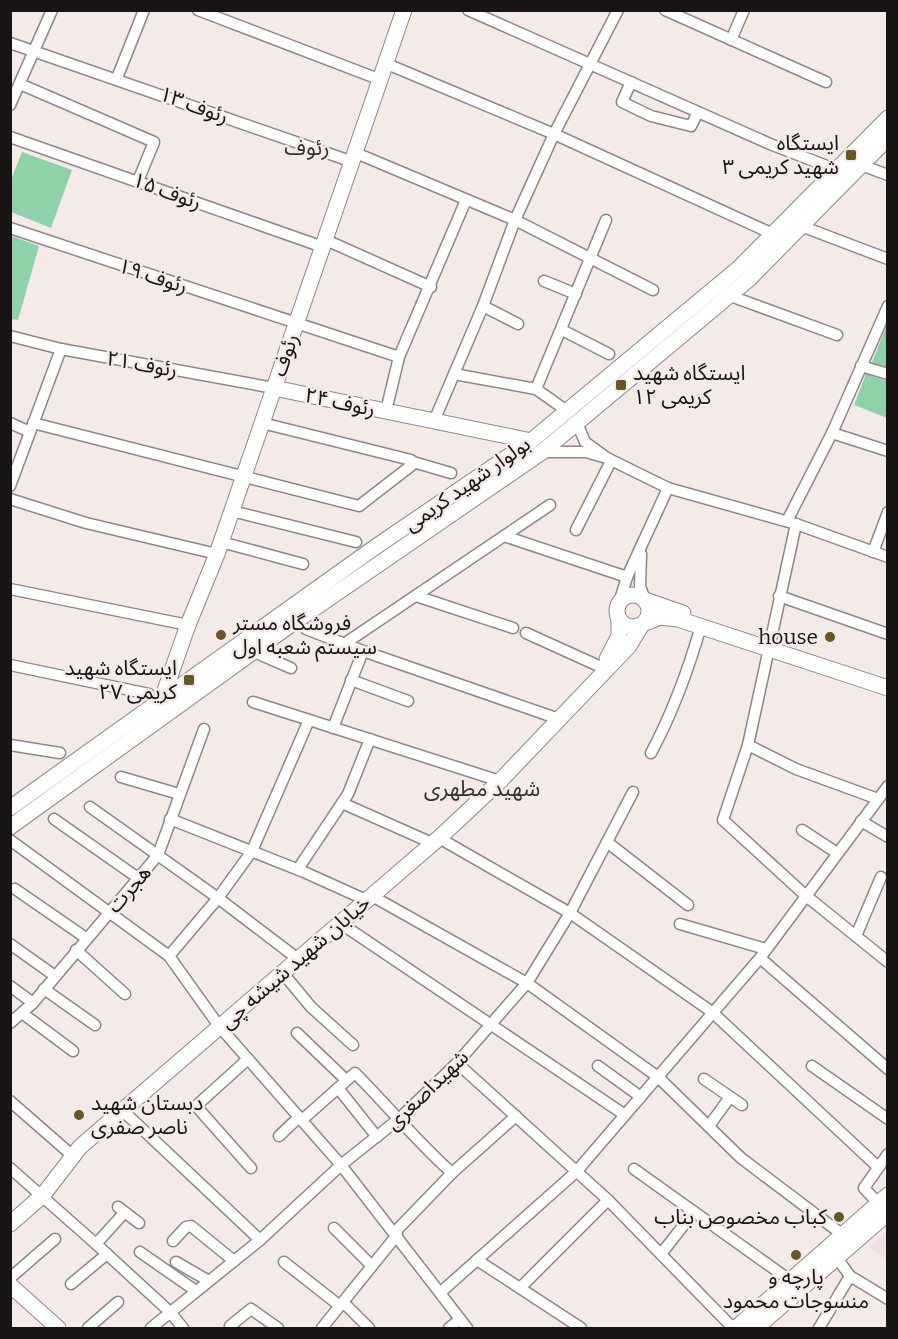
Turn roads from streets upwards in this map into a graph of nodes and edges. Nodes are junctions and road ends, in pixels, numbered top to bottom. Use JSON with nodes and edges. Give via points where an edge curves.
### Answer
{"nodes":[{"id":1,"x":52,"y":10,"type":"edge"},
{"id":2,"x":144,"y":10,"type":"edge"},
{"id":3,"x":198,"y":10,"type":"edge"},
{"id":4,"x":468,"y":10,"type":"edge"},
{"id":5,"x":618,"y":10,"type":"edge"},
{"id":6,"x":665,"y":10,"type":"edge"},
{"id":7,"x":744,"y":10,"type":"edge"},
{"id":8,"x":404,"y":11,"type":"edge"},
{"id":9,"x":731,"y":40,"type":"junction"},
{"id":10,"x":10,"y":43,"type":"edge"},
{"id":11,"x":35,"y":49,"type":"junction"},
{"id":12,"x":387,"y":64,"type":"junction"},
{"id":13,"x":590,"y":64,"type":"junction"},
{"id":14,"x":117,"y":78,"type":"junction"},
{"id":15,"x":381,"y":80,"type":"junction"},
{"id":16,"x":631,"y":82,"type":"junction"},
{"id":17,"x":826,"y":82,"type":"dead end"},
{"id":18,"x":20,"y":84,"type":"junction"},
{"id":19,"x":10,"y":105,"type":"edge"},
{"id":20,"x":698,"y":112,"type":"junction"},
{"id":21,"x":888,"y":117,"type":"edge"},
{"id":22,"x":554,"y":134,"type":"junction"},
{"id":23,"x":10,"y":137,"type":"edge"},
{"id":24,"x":888,"y":138,"type":"edge"},
{"id":25,"x":354,"y":158,"type":"junction"},
{"id":26,"x":861,"y":165,"type":"junction"},
{"id":27,"x":837,"y":170,"type":"junction"},
{"id":28,"x":888,"y":175,"type":"edge"},
{"id":29,"x":138,"y":181,"type":"junction"},
{"id":30,"x":466,"y":200,"type":"junction"},
{"id":31,"x":515,"y":220,"type":"junction"},
{"id":32,"x":606,"y":220,"type":"dead end"},
{"id":33,"x":801,"y":226,"type":"junction"},
{"id":34,"x":10,"y":228,"type":"edge"},
{"id":35,"x":773,"y":234,"type":"junction"},
{"id":36,"x":324,"y":244,"type":"junction"},
{"id":37,"x":888,"y":259,"type":"edge"},
{"id":38,"x":590,"y":260,"type":"junction"},
{"id":39,"x":544,"y":281,"type":"dead end"},
{"id":40,"x":430,"y":287,"type":"junction"},
{"id":41,"x":653,"y":290,"type":"dead end"},
{"id":42,"x":722,"y":292,"type":"junction"},
{"id":43,"x":576,"y":294,"type":"junction"},
{"id":44,"x":483,"y":306,"type":"junction"},
{"id":45,"x":888,"y":306,"type":"edge"},
{"id":46,"x":297,"y":323,"type":"junction"},
{"id":47,"x":518,"y":324,"type":"dead end"},
{"id":48,"x":562,"y":330,"type":"junction"},
{"id":49,"x":837,"y":335,"type":"dead end"},
{"id":50,"x":10,"y":336,"type":"edge"},
{"id":51,"x":61,"y":349,"type":"junction"},
{"id":52,"x":609,"y":354,"type":"dead end"},
{"id":53,"x":399,"y":357,"type":"junction"},
{"id":54,"x":861,"y":366,"type":"junction"},
{"id":55,"x":454,"y":374,"type":"junction"},
{"id":56,"x":888,"y":374,"type":"edge"},
{"id":57,"x":274,"y":388,"type":"junction"},
{"id":58,"x":536,"y":389,"type":"junction"},
{"id":59,"x":386,"y":411,"type":"junction"},
{"id":60,"x":572,"y":417,"type":"junction"},
{"id":61,"x":434,"y":421,"type":"junction"},
{"id":62,"x":10,"y":423,"type":"edge"},
{"id":63,"x":262,"y":423,"type":"junction"},
{"id":64,"x":31,"y":427,"type":"junction"},
{"id":65,"x":832,"y":433,"type":"junction"},
{"id":66,"x":536,"y":446,"type":"junction"},
{"id":67,"x":888,"y":451,"type":"edge"},
{"id":68,"x":609,"y":460,"type":"junction"},
{"id":69,"x":413,"y":462,"type":"junction"},
{"id":70,"x":451,"y":473,"type":"dead end"},
{"id":71,"x":244,"y":476,"type":"junction"},
{"id":72,"x":11,"y":483,"type":"edge"},
{"id":73,"x":668,"y":488,"type":"junction"},
{"id":74,"x":10,"y":499,"type":"edge"},
{"id":75,"x":550,"y":505,"type":"dead end"},
{"id":76,"x":232,"y":511,"type":"junction"},
{"id":77,"x":888,"y":512,"type":"edge"},
{"id":78,"x":792,"y":522,"type":"junction"},
{"id":79,"x":576,"y":530,"type":"dead end"},
{"id":80,"x":504,"y":536,"type":"junction"},
{"id":81,"x":356,"y":542,"type":"dead end"},
{"id":82,"x":219,"y":548,"type":"junction"},
{"id":83,"x":641,"y":548,"type":"junction"},
{"id":84,"x":873,"y":552,"type":"junction"},
{"id":85,"x":888,"y":557,"type":"edge"},
{"id":86,"x":303,"y":564,"type":"dead end"},
{"id":87,"x":627,"y":577,"type":"junction"},
{"id":88,"x":10,"y":589,"type":"edge"},
{"id":89,"x":416,"y":596,"type":"junction"},
{"id":90,"x":779,"y":596,"type":"junction"},
{"id":91,"x":645,"y":600,"type":"junction"},
{"id":92,"x":619,"y":603,"type":"junction"},
{"id":93,"x":619,"y":619,"type":"junction"},
{"id":94,"x":188,"y":625,"type":"junction"},
{"id":95,"x":643,"y":625,"type":"junction"},
{"id":96,"x":701,"y":626,"type":"junction"},
{"id":97,"x":513,"y":628,"type":"dead end"},
{"id":98,"x":306,"y":629,"type":"dead end"},
{"id":99,"x":526,"y":633,"type":"dead end"},
{"id":100,"x":888,"y":634,"type":"edge"},
{"id":101,"x":344,"y":644,"type":"junction"},
{"id":102,"x":770,"y":647,"type":"junction"},
{"id":103,"x":363,"y":651,"type":"junction"},
{"id":104,"x":254,"y":652,"type":"junction"},
{"id":105,"x":10,"y":665,"type":"edge"},
{"id":106,"x":602,"y":667,"type":"junction"},
{"id":107,"x":291,"y":668,"type":"dead end"},
{"id":108,"x":351,"y":680,"type":"junction"},
{"id":109,"x":888,"y":688,"type":"edge"},
{"id":110,"x":155,"y":696,"type":"junction"},
{"id":111,"x":578,"y":697,"type":"junction"},
{"id":112,"x":408,"y":701,"type":"dead end"},
{"id":113,"x":253,"y":702,"type":"dead end"},
{"id":114,"x":559,"y":719,"type":"junction"},
{"id":115,"x":309,"y":720,"type":"junction"},
{"id":116,"x":333,"y":728,"type":"junction"},
{"id":117,"x":204,"y":729,"type":"dead end"},
{"id":118,"x":370,"y":739,"type":"junction"},
{"id":119,"x":10,"y":745,"type":"edge"},
{"id":120,"x":748,"y":745,"type":"junction"},
{"id":121,"x":103,"y":749,"type":"junction"},
{"id":122,"x":60,"y":753,"type":"dead end"},
{"id":123,"x":651,"y":753,"type":"dead end"},
{"id":124,"x":121,"y":777,"type":"dead end"},
{"id":125,"x":500,"y":781,"type":"junction"},
{"id":126,"x":888,"y":786,"type":"edge"},
{"id":127,"x":633,"y":792,"type":"dead end"},
{"id":128,"x":180,"y":794,"type":"junction"},
{"id":129,"x":878,"y":799,"type":"junction"},
{"id":130,"x":342,"y":803,"type":"junction"},
{"id":131,"x":90,"y":807,"type":"dead end"},
{"id":132,"x":10,"y":808,"type":"edge"},
{"id":133,"x":54,"y":819,"type":"dead end"},
{"id":134,"x":170,"y":819,"type":"junction"},
{"id":135,"x":861,"y":821,"type":"junction"},
{"id":136,"x":10,"y":827,"type":"edge"},
{"id":137,"x":801,"y":830,"type":"dead end"},
{"id":138,"x":888,"y":837,"type":"edge"},
{"id":139,"x":10,"y":840,"type":"edge"},
{"id":140,"x":435,"y":841,"type":"junction"},
{"id":141,"x":607,"y":842,"type":"junction"},
{"id":142,"x":252,"y":851,"type":"junction"},
{"id":143,"x":837,"y":853,"type":"junction"},
{"id":144,"x":158,"y":855,"type":"junction"},
{"id":145,"x":298,"y":869,"type":"junction"},
{"id":146,"x":881,"y":877,"type":"dead end"},
{"id":147,"x":138,"y":878,"type":"junction"},
{"id":148,"x":15,"y":889,"type":"dead end"},
{"id":149,"x":805,"y":895,"type":"junction"},
{"id":150,"x":218,"y":898,"type":"junction"},
{"id":151,"x":369,"y":898,"type":"junction"},
{"id":152,"x":688,"y":905,"type":"dead end"},
{"id":153,"x":109,"y":911,"type":"junction"},
{"id":154,"x":570,"y":913,"type":"junction"},
{"id":155,"x":340,"y":923,"type":"junction"},
{"id":156,"x":680,"y":924,"type":"dead end"},
{"id":157,"x":856,"y":936,"type":"junction"},
{"id":158,"x":86,"y":938,"type":"junction"},
{"id":159,"x":10,"y":944,"type":"edge"},
{"id":160,"x":76,"y":950,"type":"junction"},
{"id":161,"x":763,"y":954,"type":"junction"},
{"id":162,"x":169,"y":956,"type":"junction"},
{"id":163,"x":298,"y":959,"type":"junction"},
{"id":164,"x":888,"y":962,"type":"edge"},
{"id":165,"x":282,"y":972,"type":"junction"},
{"id":166,"x":55,"y":976,"type":"junction"},
{"id":167,"x":527,"y":983,"type":"junction"},
{"id":168,"x":10,"y":986,"type":"edge"},
{"id":169,"x":44,"y":989,"type":"junction"},
{"id":170,"x":125,"y":994,"type":"dead end"},
{"id":171,"x":33,"y":1003,"type":"junction"},
{"id":172,"x":712,"y":1012,"type":"junction"},
{"id":173,"x":14,"y":1019,"type":"edge"},
{"id":174,"x":96,"y":1025,"type":"dead end"},
{"id":175,"x":219,"y":1026,"type":"junction"},
{"id":176,"x":490,"y":1026,"type":"junction"},
{"id":177,"x":297,"y":1034,"type":"dead end"},
{"id":178,"x":353,"y":1045,"type":"dead end"},
{"id":179,"x":73,"y":1051,"type":"dead end"},
{"id":180,"x":248,"y":1059,"type":"junction"},
{"id":181,"x":457,"y":1064,"type":"junction"},
{"id":182,"x":598,"y":1066,"type":"dead end"},
{"id":183,"x":812,"y":1066,"type":"dead end"},
{"id":184,"x":888,"y":1069,"type":"edge"},
{"id":185,"x":658,"y":1077,"type":"junction"},
{"id":186,"x":704,"y":1079,"type":"dead end"},
{"id":187,"x":346,"y":1080,"type":"junction"},
{"id":188,"x":338,"y":1088,"type":"junction"},
{"id":189,"x":640,"y":1097,"type":"junction"},
{"id":190,"x":730,"y":1097,"type":"junction"},
{"id":191,"x":10,"y":1101,"type":"edge"},
{"id":192,"x":742,"y":1105,"type":"dead end"},
{"id":193,"x":122,"y":1110,"type":"junction"},
{"id":194,"x":625,"y":1115,"type":"junction"},
{"id":195,"x":516,"y":1116,"type":"junction"},
{"id":196,"x":400,"y":1118,"type":"junction"},
{"id":197,"x":300,"y":1119,"type":"junction"},
{"id":198,"x":888,"y":1119,"type":"edge"},
{"id":199,"x":709,"y":1126,"type":"junction"},
{"id":200,"x":279,"y":1136,"type":"dead end"},
{"id":201,"x":377,"y":1137,"type":"junction"},
{"id":202,"x":888,"y":1154,"type":"edge"},
{"id":203,"x":74,"y":1157,"type":"junction"},
{"id":204,"x":341,"y":1165,"type":"junction"},
{"id":205,"x":878,"y":1167,"type":"junction"},
{"id":206,"x":10,"y":1168,"type":"edge"},
{"id":207,"x":250,"y":1168,"type":"dead end"},
{"id":208,"x":634,"y":1169,"type":"dead end"},
{"id":209,"x":576,"y":1172,"type":"junction"},
{"id":210,"x":452,"y":1173,"type":"junction"},
{"id":211,"x":43,"y":1195,"type":"junction"},
{"id":212,"x":608,"y":1200,"type":"junction"},
{"id":213,"x":884,"y":1204,"type":"edge"},
{"id":214,"x":694,"y":1212,"type":"junction"},
{"id":215,"x":139,"y":1223,"type":"dead end"},
{"id":216,"x":10,"y":1224,"type":"edge"},
{"id":217,"x":334,"y":1228,"type":"dead end"},
{"id":218,"x":396,"y":1233,"type":"junction"},
{"id":219,"x":843,"y":1235,"type":"junction"},
{"id":220,"x":55,"y":1239,"type":"dead end"},
{"id":221,"x":260,"y":1240,"type":"junction"},
{"id":222,"x":173,"y":1241,"type":"dead end"},
{"id":223,"x":96,"y":1244,"type":"junction"},
{"id":224,"x":140,"y":1252,"type":"dead end"},
{"id":225,"x":107,"y":1254,"type":"junction"},
{"id":226,"x":661,"y":1254,"type":"junction"},
{"id":227,"x":837,"y":1257,"type":"junction"},
{"id":228,"x":477,"y":1260,"type":"junction"},
{"id":229,"x":234,"y":1261,"type":"junction"},
{"id":230,"x":176,"y":1262,"type":"dead end"},
{"id":231,"x":284,"y":1262,"type":"dead end"},
{"id":232,"x":372,"y":1266,"type":"junction"},
{"id":233,"x":850,"y":1275,"type":"junction"},
{"id":234,"x":10,"y":1278,"type":"edge"},
{"id":235,"x":208,"y":1281,"type":"junction"},
{"id":236,"x":791,"y":1281,"type":"junction"},
{"id":237,"x":71,"y":1284,"type":"dead end"},
{"id":238,"x":10,"y":1285,"type":"edge"},
{"id":239,"x":520,"y":1288,"type":"junction"},
{"id":240,"x":196,"y":1291,"type":"junction"},
{"id":241,"x":441,"y":1292,"type":"junction"},
{"id":242,"x":888,"y":1299,"type":"edge"},
{"id":243,"x":118,"y":1302,"type":"dead end"},
{"id":244,"x":341,"y":1304,"type":"junction"},
{"id":245,"x":170,"y":1312,"type":"junction"},
{"id":246,"x":464,"y":1324,"type":"edge"},
{"id":247,"x":230,"y":1326,"type":"dead end"},
{"id":248,"x":275,"y":1327,"type":"edge"},
{"id":249,"x":325,"y":1327,"type":"edge"},
{"id":250,"x":821,"y":1328,"type":"edge"},
{"id":251,"x":58,"y":1329,"type":"edge"},
{"id":252,"x":88,"y":1329,"type":"edge"},
{"id":253,"x":152,"y":1329,"type":"edge"},
{"id":254,"x":183,"y":1329,"type":"edge"},
{"id":255,"x":369,"y":1329,"type":"edge"},
{"id":256,"x":449,"y":1329,"type":"edge"},
{"id":257,"x":581,"y":1329,"type":"edge"},
{"id":258,"x":735,"y":1329,"type":"edge"},
{"id":259,"x":756,"y":1329,"type":"edge"}],
"edges":[{"from":1,"to":11,"type":"street"},
{"from":2,"to":14,"type":"street"},
{"from":3,"to":15,"type":"street"},
{"from":4,"to":13,"type":"street"},
{"from":5,"to":13,"type":"street"},
{"from":6,"to":9,"type":"street"},
{"from":7,"to":9,"type":"street"},
{"from":8,"to":12,"type":"street","name":"رئوف"},
{"from":9,"to":17,"type":"street"},
{"from":10,"to":11,"type":"street","name":"رئوف ۱۳"},
{"from":11,"to":14,"type":"street","name":"رئوف ۱۳"},
{"from":11,"to":18,"type":"street"},
{"from":12,"to":15,"type":"street","name":"رئوف"},
{"from":12,"to":22,"type":"street"},
{"from":13,"to":16,"type":"street"},
{"from":13,"to":22,"type":"street"},
{"from":14,"to":25,"type":"street","name":"رئوف ۱۳"},
{"from":15,"to":25,"type":"street","name":"رئوف"},
{"from":16,"to":20,"type":"street"},
{"from":16,"to":20,"type":"street","via":[[621,102],[651,116],[691,126]]},
{"from":18,"to":19,"type":"street"},
{"from":18,"to":29,"type":"street","via":[[154,142]]},
{"from":20,"to":27,"type":"street"},
{"from":21,"to":27,"type":"street","name":"بولوار شهید کریمی"},
{"from":22,"to":31,"type":"street"},
{"from":22,"to":35,"type":"street"},
{"from":23,"to":29,"type":"street","name":"رئوف ۱۵"},
{"from":24,"to":26,"type":"street","name":"بولوار شهید کریمی"},
{"from":25,"to":30,"type":"street","name":"رئوف ۱۳"},
{"from":25,"to":36,"type":"street","name":"رئوف"},
{"from":26,"to":28,"type":"street"},
{"from":26,"to":33,"type":"street","name":"بولوار شهید کریمی"},
{"from":27,"to":35,"type":"street","name":"بولوار شهید کریمی"},
{"from":29,"to":36,"type":"street","name":"رئوف ۱۵"},
{"from":30,"to":31,"type":"street","name":"رئوف ۱۳"},
{"from":30,"to":40,"type":"street"},
{"from":31,"to":38,"type":"street","name":"رئوف ۱۳"},
{"from":31,"to":44,"type":"street"},
{"from":32,"to":38,"type":"street"},
{"from":33,"to":37,"type":"street"},
{"from":33,"to":42,"type":"street","name":"بولوار شهید کریمی"},
{"from":34,"to":46,"type":"street","name":"رئوف ۱۹"},
{"from":35,"to":42,"type":"street","name":"بولوار شهید کریمی","via":[[739,268]]},
{"from":36,"to":40,"type":"street","name":"رئوف ۱۵"},
{"from":36,"to":46,"type":"street","name":"رئوف"},
{"from":38,"to":41,"type":"street","name":"رئوف ۱۳"},
{"from":38,"to":43,"type":"street"},
{"from":39,"to":43,"type":"street"},
{"from":40,"to":53,"type":"street"},
{"from":42,"to":49,"type":"street"},
{"from":42,"to":60,"type":"street","name":"بولوار شهید کریمی"},
{"from":43,"to":48,"type":"street"},
{"from":44,"to":47,"type":"street"},
{"from":44,"to":55,"type":"street"},
{"from":45,"to":54,"type":"street"},
{"from":46,"to":53,"type":"street","name":"رئوف ۱۹"},
{"from":46,"to":57,"type":"street","name":"رئوف"},
{"from":48,"to":52,"type":"street"},
{"from":48,"to":58,"type":"street"},
{"from":50,"to":51,"type":"street","name":"رئوف ۲۱"},
{"from":51,"to":57,"type":"street","name":"رئوف ۲۱"},
{"from":51,"to":64,"type":"street"},
{"from":53,"to":59,"type":"street"},
{"from":54,"to":56,"type":"street"},
{"from":54,"to":65,"type":"street"},
{"from":55,"to":58,"type":"street"},
{"from":55,"to":61,"type":"street"},
{"from":57,"to":59,"type":"street","name":"رئوف ۲۴"},
{"from":57,"to":63,"type":"street","name":"رئوف"},
{"from":58,"to":60,"type":"street"},
{"from":59,"to":61,"type":"street","name":"رئوف ۲۴"},
{"from":60,"to":66,"type":"street","name":"بولوار شهید کریمی"},
{"from":60,"to":68,"type":"street","via":[[585,442]]},
{"from":61,"to":66,"type":"street","name":"رئوف ۲۴"},
{"from":62,"to":64,"type":"street"},
{"from":63,"to":69,"type":"street"},
{"from":63,"to":71,"type":"street","name":"رئوف"},
{"from":64,"to":71,"type":"street"},
{"from":64,"to":72,"type":"street"},
{"from":65,"to":67,"type":"street"},
{"from":65,"to":78,"type":"street"},
{"from":66,"to":68,"type":"street","via":[[586,452]]},
{"from":66,"to":104,"type":"street","name":"بولوار شهید کریمی"},
{"from":66,"to":110,"type":"street","name":"بولوار شهید کریمی","via":[[374,548]]},
{"from":68,"to":73,"type":"street"},
{"from":68,"to":79,"type":"street"},
{"from":69,"to":70,"type":"street"},
{"from":69,"to":71,"type":"street","via":[[363,505]]},
{"from":71,"to":76,"type":"street","name":"رئوف"},
{"from":73,"to":78,"type":"street"},
{"from":73,"to":83,"type":"street"},
{"from":74,"to":82,"type":"street","via":[[86,523]]},
{"from":75,"to":80,"type":"street"},
{"from":76,"to":81,"type":"street"},
{"from":76,"to":82,"type":"street","name":"رئوف"},
{"from":77,"to":84,"type":"street"},
{"from":78,"to":84,"type":"street"},
{"from":78,"to":90,"type":"street"},
{"from":80,"to":87,"type":"street"},
{"from":80,"to":89,"type":"street"},
{"from":82,"to":86,"type":"street"},
{"from":82,"to":94,"type":"street","name":"رئوف"},
{"from":83,"to":87,"type":"street"},
{"from":83,"to":91,"type":"street","via":[[640,586]]},
{"from":84,"to":85,"type":"street"},
{"from":87,"to":92,"type":"street"},
{"from":88,"to":94,"type":"street"},
{"from":89,"to":97,"type":"street"},
{"from":89,"to":101,"type":"street"},
{"from":90,"to":100,"type":"street"},
{"from":90,"to":102,"type":"street"},
{"from":91,"to":92,"type":"street","via":[[629,595]]},
{"from":91,"to":95,"type":"street","via":[[650,612]]},
{"from":91,"to":102,"type":"street"},
{"from":92,"to":93,"type":"street"},
{"from":93,"to":95,"type":"street","via":[[628,627]]},
{"from":93,"to":106,"type":"street","name":"خیابان شهید شیشه چی","via":[[616,645]]},
{"from":94,"to":110,"type":"street","name":"رئوف"},
{"from":95,"to":96,"type":"street","via":[[668,617]]},
{"from":95,"to":111,"type":"street","name":"خیابان شهید شیشه چی","via":[[629,646]]},
{"from":96,"to":102,"type":"street"},
{"from":96,"to":123,"type":"street","via":[[677,700]]},
{"from":98,"to":101,"type":"street"},
{"from":99,"to":106,"type":"street"},
{"from":101,"to":103,"type":"street"},
{"from":102,"to":109,"type":"street"},
{"from":102,"to":120,"type":"street"},
{"from":103,"to":108,"type":"street"},
{"from":103,"to":114,"type":"street"},
{"from":104,"to":107,"type":"street"},
{"from":104,"to":121,"type":"street","name":"بولوار شهید کریمی"},
{"from":105,"to":110,"type":"street"},
{"from":106,"to":111,"type":"street","name":"خیابان شهید شیشه چی"},
{"from":108,"to":112,"type":"street"},
{"from":108,"to":116,"type":"street"},
{"from":110,"to":121,"type":"street","name":"بولوار شهید کریمی"},
{"from":111,"to":114,"type":"street","name":"خیابان شهید شیشه چی"},
{"from":113,"to":115,"type":"street"},
{"from":114,"to":125,"type":"street","name":"خیابان شهید شیشه چی"},
{"from":115,"to":116,"type":"street"},
{"from":115,"to":142,"type":"street"},
{"from":116,"to":118,"type":"street"},
{"from":117,"to":128,"type":"street","name":"هجرت"},
{"from":118,"to":125,"type":"street"},
{"from":118,"to":130,"type":"street"},
{"from":119,"to":122,"type":"street"},
{"from":120,"to":129,"type":"street","via":[[796,769]]},
{"from":120,"to":149,"type":"street","via":[[723,820]]},
{"from":121,"to":132,"type":"street","name":"بولوار شهید کریمی"},
{"from":121,"to":136,"type":"street","name":"بولوار شهید کریمی"},
{"from":124,"to":128,"type":"street"},
{"from":125,"to":140,"type":"street","name":"خیابان شهید شیشه چی"},
{"from":126,"to":129,"type":"street"},
{"from":127,"to":141,"type":"street","name":"شهیداصغری"},
{"from":128,"to":134,"type":"street","name":"هجرت"},
{"from":129,"to":135,"type":"street"},
{"from":130,"to":140,"type":"street"},
{"from":130,"to":145,"type":"street"},
{"from":131,"to":144,"type":"street"},
{"from":133,"to":147,"type":"street"},
{"from":134,"to":142,"type":"street"},
{"from":134,"to":144,"type":"street","name":"هجرت"},
{"from":135,"to":138,"type":"street"},
{"from":135,"to":143,"type":"street"},
{"from":137,"to":143,"type":"street"},
{"from":139,"to":153,"type":"street"},
{"from":140,"to":151,"type":"street","name":"خیابان شهید شیشه چی"},
{"from":140,"to":154,"type":"street"},
{"from":141,"to":152,"type":"street"},
{"from":141,"to":154,"type":"street","name":"شهیداصغری"},
{"from":142,"to":145,"type":"street"},
{"from":142,"to":150,"type":"street"},
{"from":143,"to":149,"type":"street"},
{"from":144,"to":147,"type":"street","name":"هجرت"},
{"from":144,"to":150,"type":"street"},
{"from":145,"to":151,"type":"street"},
{"from":146,"to":157,"type":"street"},
{"from":147,"to":153,"type":"street","name":"هجرت"},
{"from":148,"to":158,"type":"street"},
{"from":149,"to":157,"type":"street"},
{"from":149,"to":161,"type":"street"},
{"from":150,"to":162,"type":"street"},
{"from":150,"to":163,"type":"street"},
{"from":151,"to":155,"type":"street","name":"خیابان شهید شیشه چی"},
{"from":151,"to":167,"type":"street"},
{"from":153,"to":158,"type":"street","name":"هجرت"},
{"from":153,"to":162,"type":"street"},
{"from":154,"to":167,"type":"street","name":"شهیداصغری"},
{"from":154,"to":172,"type":"street"},
{"from":155,"to":163,"type":"street","name":"خیابان شهید شیشه چی"},
{"from":155,"to":176,"type":"street"},
{"from":156,"to":161,"type":"street"},
{"from":157,"to":164,"type":"street"},
{"from":158,"to":160,"type":"street","name":"هجرت"},
{"from":159,"to":166,"type":"street"},
{"from":160,"to":166,"type":"street","name":"هجرت"},
{"from":160,"to":170,"type":"street"},
{"from":161,"to":172,"type":"street"},
{"from":161,"to":184,"type":"street"},
{"from":162,"to":175,"type":"street"},
{"from":163,"to":165,"type":"street","name":"خیابان شهید شیشه چی"},
{"from":165,"to":175,"type":"street","name":"خیابان شهید شیشه چی"},
{"from":165,"to":178,"type":"street","via":[[311,1007]]},
{"from":166,"to":169,"type":"street","name":"هجرت"},
{"from":167,"to":176,"type":"street","name":"شهیداصغری"},
{"from":167,"to":185,"type":"street"},
{"from":168,"to":171,"type":"street"},
{"from":169,"to":171,"type":"street","name":"هجرت"},
{"from":169,"to":174,"type":"street"},
{"from":171,"to":173,"type":"street","name":"هجرت"},
{"from":172,"to":185,"type":"street"},
{"from":172,"to":205,"type":"street"},
{"from":173,"to":179,"type":"street"},
{"from":175,"to":180,"type":"street"},
{"from":175,"to":193,"type":"street","name":"خیابان شهید شیشه چی"},
{"from":176,"to":181,"type":"street","name":"شهیداصغری"},
{"from":176,"to":194,"type":"street"},
{"from":177,"to":187,"type":"street"},
{"from":180,"to":197,"type":"street"},
{"from":180,"to":207,"type":"street","via":[[196,1106]]},
{"from":181,"to":195,"type":"street"},
{"from":181,"to":196,"type":"street","name":"شهیداصغری"},
{"from":182,"to":189,"type":"street"},
{"from":183,"to":198,"type":"street"},
{"from":185,"to":189,"type":"street"},
{"from":185,"to":199,"type":"street"},
{"from":186,"to":190,"type":"street"},
{"from":187,"to":188,"type":"street"},
{"from":187,"to":196,"type":"street","via":[[355,1072]]},
{"from":188,"to":197,"type":"street"},
{"from":188,"to":201,"type":"street"},
{"from":189,"to":194,"type":"street"},
{"from":190,"to":192,"type":"street"},
{"from":190,"to":199,"type":"street"},
{"from":191,"to":203,"type":"street"},
{"from":193,"to":203,"type":"street","name":"خیابان شهید شیشه چی"},
{"from":193,"to":221,"type":"street"},
{"from":194,"to":209,"type":"street"},
{"from":195,"to":209,"type":"street"},
{"from":195,"to":210,"type":"street"},
{"from":196,"to":201,"type":"street","name":"شهیداصغری"},
{"from":196,"to":210,"type":"street","via":[[420,1144]]},
{"from":197,"to":200,"type":"street"},
{"from":197,"to":204,"type":"street"},
{"from":199,"to":219,"type":"street","via":[[741,1158]]},
{"from":201,"to":204,"type":"street","name":"شهیداصغری"},
{"from":202,"to":205,"type":"street"},
{"from":203,"to":211,"type":"street","name":"خیابان شهید شیشه چی"},
{"from":204,"to":218,"type":"street"},
{"from":204,"to":221,"type":"street","name":"شهیداصغری"},
{"from":205,"to":213,"type":"street","via":[[864,1188]]},
{"from":206,"to":211,"type":"street"},
{"from":208,"to":214,"type":"street"},
{"from":209,"to":212,"type":"street"},
{"from":209,"to":228,"type":"street"},
{"from":210,"to":218,"type":"street"},
{"from":211,"to":216,"type":"street","name":"خیابان شهید شیشه چی"},
{"from":211,"to":223,"type":"street"},
{"from":212,"to":226,"type":"street"},
{"from":212,"to":239,"type":"street"},
{"from":213,"to":219,"type":"street"},
{"from":213,"to":227,"type":"street"},
{"from":214,"to":226,"type":"street"},
{"from":214,"to":236,"type":"street"},
{"from":215,"to":223,"type":"street","via":[[121,1210]]},
{"from":217,"to":232,"type":"street"},
{"from":218,"to":232,"type":"street"},
{"from":218,"to":241,"type":"street"},
{"from":219,"to":236,"type":"street"},
{"from":220,"to":234,"type":"street"},
{"from":221,"to":229,"type":"street","name":"شهیداصغری"},
{"from":222,"to":229,"type":"street","via":[[191,1226]]},
{"from":223,"to":225,"type":"street"},
{"from":224,"to":240,"type":"street"},
{"from":225,"to":237,"type":"street"},
{"from":225,"to":245,"type":"street"},
{"from":226,"to":258,"type":"street"},
{"from":227,"to":233,"type":"street"},
{"from":227,"to":259,"type":"street"},
{"from":228,"to":239,"type":"street"},
{"from":228,"to":241,"type":"street"},
{"from":229,"to":235,"type":"street","name":"شهیداصغری"},
{"from":230,"to":235,"type":"street"},
{"from":231,"to":244,"type":"street"},
{"from":232,"to":244,"type":"street"},
{"from":233,"to":242,"type":"street"},
{"from":233,"to":250,"type":"street"},
{"from":235,"to":240,"type":"street","name":"شهیداصغری"},
{"from":236,"to":258,"type":"street"},
{"from":238,"to":251,"type":"street"},
{"from":239,"to":257,"type":"street"},
{"from":240,"to":245,"type":"street","name":"شهیداصغری"},
{"from":241,"to":246,"type":"street"},
{"from":243,"to":252,"type":"street"},
{"from":244,"to":249,"type":"street"},
{"from":244,"to":255,"type":"street"},
{"from":245,"to":253,"type":"street","name":"شهیداصغری"},
{"from":245,"to":254,"type":"street"},
{"from":246,"to":256,"type":"street"},
{"from":247,"to":248,"type":"street","via":[[251,1309]]}]}
